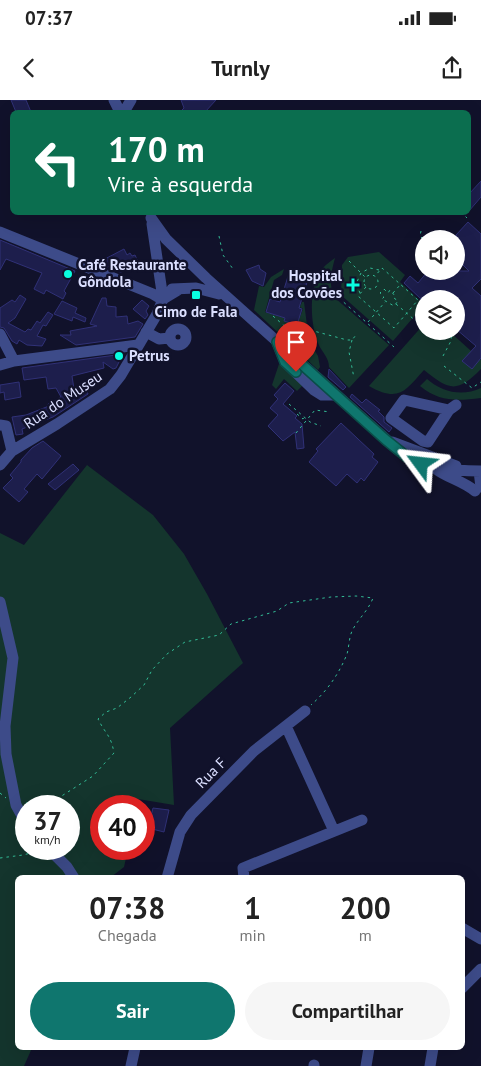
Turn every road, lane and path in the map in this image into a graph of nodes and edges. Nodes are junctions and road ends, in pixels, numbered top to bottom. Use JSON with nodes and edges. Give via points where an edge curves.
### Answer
{"nodes":[{"id":1,"x":151,"y":215,"type":"edge"},
{"id":2,"x":464,"y":215,"type":"edge"},
{"id":3,"x":466,"y":218,"type":"dead end"},
{"id":4,"x":0,"y":232,"type":"edge"},
{"id":5,"x":219,"y":236,"type":"dead end"},
{"id":6,"x":175,"y":248,"type":"junction"},
{"id":7,"x":158,"y":257,"type":"junction"},
{"id":8,"x":348,"y":262,"type":"dead end"},
{"id":9,"x":234,"y":270,"type":"dead end"},
{"id":10,"x":380,"y":271,"type":"junction"},
{"id":11,"x":200,"y":272,"type":"junction"},
{"id":12,"x":361,"y":273,"type":"junction"},
{"id":13,"x":375,"y":276,"type":"junction"},
{"id":14,"x":365,"y":277,"type":"junction"},
{"id":15,"x":161,"y":278,"type":"junction"},
{"id":16,"x":401,"y":284,"type":"junction"},
{"id":17,"x":376,"y":286,"type":"junction"},
{"id":18,"x":366,"y":287,"type":"junction"},
{"id":19,"x":193,"y":288,"type":"junction"},
{"id":20,"x":178,"y":290,"type":"junction"},
{"id":21,"x":382,"y":291,"type":"junction"},
{"id":22,"x":360,"y":293,"type":"junction"},
{"id":23,"x":393,"y":293,"type":"junction"},
{"id":24,"x":228,"y":298,"type":"junction"},
{"id":25,"x":338,"y":298,"type":"dead end"},
{"id":26,"x":163,"y":300,"type":"junction"},
{"id":27,"x":385,"y":302,"type":"junction"},
{"id":28,"x":396,"y":304,"type":"junction"},
{"id":29,"x":376,"y":312,"type":"junction"},
{"id":30,"x":407,"y":313,"type":"junction"},
{"id":31,"x":273,"y":316,"type":"dead end"},
{"id":32,"x":415,"y":320,"type":"edge"},
{"id":33,"x":367,"y":322,"type":"junction"},
{"id":34,"x":294,"y":325,"type":"dead end"},
{"id":35,"x":310,"y":330,"type":"dead end"},
{"id":36,"x":146,"y":332,"type":"junction"},
{"id":37,"x":291,"y":333,"type":"junction"},
{"id":38,"x":0,"y":334,"type":"edge"},
{"id":39,"x":356,"y":335,"type":"dead end"},
{"id":40,"x":170,"y":338,"type":"dead end"},
{"id":41,"x":352,"y":340,"type":"junction"},
{"id":42,"x":452,"y":340,"type":"edge"},
{"id":43,"x":138,"y":344,"type":"junction"},
{"id":44,"x":315,"y":346,"type":"dead end"},
{"id":45,"x":394,"y":347,"type":"dead end"},
{"id":46,"x":443,"y":356,"type":"dead end"},
{"id":47,"x":14,"y":361,"type":"junction"},
{"id":48,"x":0,"y":365,"type":"edge"},
{"id":49,"x":444,"y":366,"type":"dead end"},
{"id":50,"x":354,"y":378,"type":"dead end"},
{"id":51,"x":481,"y":382,"type":"edge"},
{"id":52,"x":288,"y":404,"type":"dead end"},
{"id":53,"x":330,"y":412,"type":"dead end"},
{"id":54,"x":297,"y":414,"type":"dead end"},
{"id":55,"x":304,"y":417,"type":"junction"},
{"id":56,"x":307,"y":420,"type":"junction"},
{"id":57,"x":0,"y":425,"type":"edge"},
{"id":58,"x":401,"y":425,"type":"junction"},
{"id":59,"x":321,"y":426,"type":"dead end"},
{"id":60,"x":296,"y":432,"type":"dead end"},
{"id":61,"x":431,"y":438,"type":"junction"},
{"id":62,"x":386,"y":440,"type":"junction"},
{"id":63,"x":442,"y":443,"type":"dead end"},
{"id":64,"x":12,"y":450,"type":"junction"},
{"id":65,"x":0,"y":465,"type":"edge"},
{"id":66,"x":434,"y":468,"type":"junction"},
{"id":67,"x":474,"y":471,"type":"edge"},
{"id":68,"x":479,"y":492,"type":"edge"},
{"id":69,"x":0,"y":602,"type":"edge"},
{"id":70,"x":305,"y":710,"type":"joint"},
{"id":71,"x":286,"y":726,"type":"junction"},
{"id":72,"x":63,"y":795,"type":"edge"},
{"id":73,"x":15,"y":802,"type":"edge"},
{"id":74,"x":362,"y":820,"type":"dead end"},
{"id":75,"x":334,"y":831,"type":"junction"},
{"id":76,"x":15,"y":856,"type":"edge"},
{"id":77,"x":0,"y":858,"type":"edge"},
{"id":78,"x":58,"y":860,"type":"edge"},
{"id":79,"x":72,"y":875,"type":"edge"},
{"id":80,"x":167,"y":875,"type":"edge"},
{"id":81,"x":244,"y":875,"type":"edge"},
{"id":82,"x":465,"y":930,"type":"edge"},
{"id":83,"x":481,"y":939,"type":"edge"},
{"id":84,"x":481,"y":969,"type":"edge"},
{"id":85,"x":465,"y":985,"type":"edge"},
{"id":86,"x":135,"y":1050,"type":"edge"},
{"id":87,"x":369,"y":1050,"type":"edge"},
{"id":88,"x":433,"y":1050,"type":"edge"},
{"id":89,"x":131,"y":1066,"type":"edge"},
{"id":90,"x":366,"y":1066,"type":"edge"},
{"id":91,"x":430,"y":1066,"type":"edge"}],
"edges":[{"from":1,"to":6,"type":"street"},
{"from":1,"to":7,"type":"street"},
{"from":2,"to":3,"type":"path"},
{"from":4,"to":26,"type":"street"},
{"from":5,"to":9,"type":"path","via":[[223,255]]},
{"from":6,"to":7,"type":"street","via":[[164,248]]},
{"from":6,"to":11,"type":"street"},
{"from":7,"to":15,"type":"street"},
{"from":8,"to":12,"type":"path"},
{"from":10,"to":12,"type":"path","via":[[370,268]]},
{"from":10,"to":13,"type":"path"},
{"from":10,"to":16,"type":"path","via":[[382,268]]},
{"from":11,"to":19,"type":"street"},
{"from":11,"to":24,"type":"street"},
{"from":12,"to":14,"type":"path"},
{"from":12,"to":22,"type":"path","via":[[356,284]]},
{"from":13,"to":14,"type":"path"},
{"from":13,"to":17,"type":"path"},
{"from":14,"to":18,"type":"path"},
{"from":15,"to":20,"type":"street","via":[[169,287]]},
{"from":15,"to":26,"type":"street"},
{"from":16,"to":23,"type":"path"},
{"from":16,"to":30,"type":"path","via":[[418,300]]},
{"from":17,"to":18,"type":"path"},
{"from":17,"to":21,"type":"path"},
{"from":18,"to":22,"type":"path"},
{"from":19,"to":20,"type":"street"},
{"from":19,"to":24,"type":"street"},
{"from":20,"to":26,"type":"street"},
{"from":21,"to":23,"type":"path"},
{"from":21,"to":27,"type":"path"},
{"from":22,"to":29,"type":"path","via":[[358,296]]},
{"from":23,"to":28,"type":"path","via":[[398,301]]},
{"from":24,"to":62,"type":"street"},
{"from":25,"to":33,"type":"path"},
{"from":26,"to":36,"type":"street","name":"Rua do Museu"},
{"from":27,"to":28,"type":"path"},
{"from":27,"to":29,"type":"path"},
{"from":28,"to":30,"type":"path"},
{"from":29,"to":30,"type":"path","via":[[394,328]]},
{"from":29,"to":33,"type":"path"},
{"from":30,"to":32,"type":"path"},
{"from":31,"to":37,"type":"path"},
{"from":33,"to":45,"type":"path"},
{"from":34,"to":37,"type":"path"},
{"from":35,"to":41,"type":"path"},
{"from":36,"to":40,"type":"street","via":[[162,340]]},
{"from":36,"to":43,"type":"street","name":"Rua do Museu"},
{"from":37,"to":44,"type":"path","via":[[304,343]]},
{"from":38,"to":47,"type":"street"},
{"from":39,"to":41,"type":"path"},
{"from":41,"to":50,"type":"path","via":[[349,352]]},
{"from":42,"to":46,"type":"path"},
{"from":43,"to":47,"type":"street"},
{"from":43,"to":64,"type":"street","name":"Rua do Museu","via":[[110,389]]},
{"from":47,"to":48,"type":"street"},
{"from":49,"to":51,"type":"path","via":[[472,388]]},
{"from":52,"to":55,"type":"path"},
{"from":53,"to":56,"type":"path","via":[[315,410]]},
{"from":54,"to":55,"type":"path"},
{"from":55,"to":56,"type":"path"},
{"from":56,"to":59,"type":"path"},
{"from":56,"to":60,"type":"path"},
{"from":57,"to":64,"type":"street","via":[[6,426]]},
{"from":58,"to":61,"type":"street","via":[[423,441],[428,442]]},
{"from":58,"to":61,"type":"street","via":[[391,418],[404,400],[452,408]]},
{"from":58,"to":62,"type":"street"},
{"from":61,"to":63,"type":"street"},
{"from":62,"to":66,"type":"street","via":[[407,457]]},
{"from":62,"to":67,"type":"street"},
{"from":64,"to":65,"type":"street","name":"Rua do Museu"},
{"from":66,"to":67,"type":"street"},
{"from":66,"to":68,"type":"street"},
{"from":67,"to":68,"type":"street"},
{"from":69,"to":73,"type":"street","via":[[13,658],[5,726],[6,754]]},
{"from":70,"to":71,"type":"street","name":"Rua F"},
{"from":70,"to":72,"type":"path","via":[[322,695],[337,674],[352,633],[373,598],[331,597],[289,603],[276,612],[231,624],[219,634],[185,642],[167,654],[131,697],[98,719],[112,739],[114,753],[93,776]]},
{"from":71,"to":75,"type":"street"},
{"from":71,"to":80,"type":"street","name":"Rua F","via":[[254,751],[191,815],[180,832]]},
{"from":74,"to":75,"type":"street"},
{"from":75,"to":81,"type":"street","via":[[243,868]]},
{"from":76,"to":77,"type":"path"},
{"from":78,"to":79,"type":"street"},
{"from":82,"to":83,"type":"street"},
{"from":84,"to":85,"type":"street"},
{"from":86,"to":89,"type":"street"},
{"from":87,"to":90,"type":"street"},
{"from":88,"to":91,"type":"street"}]}
